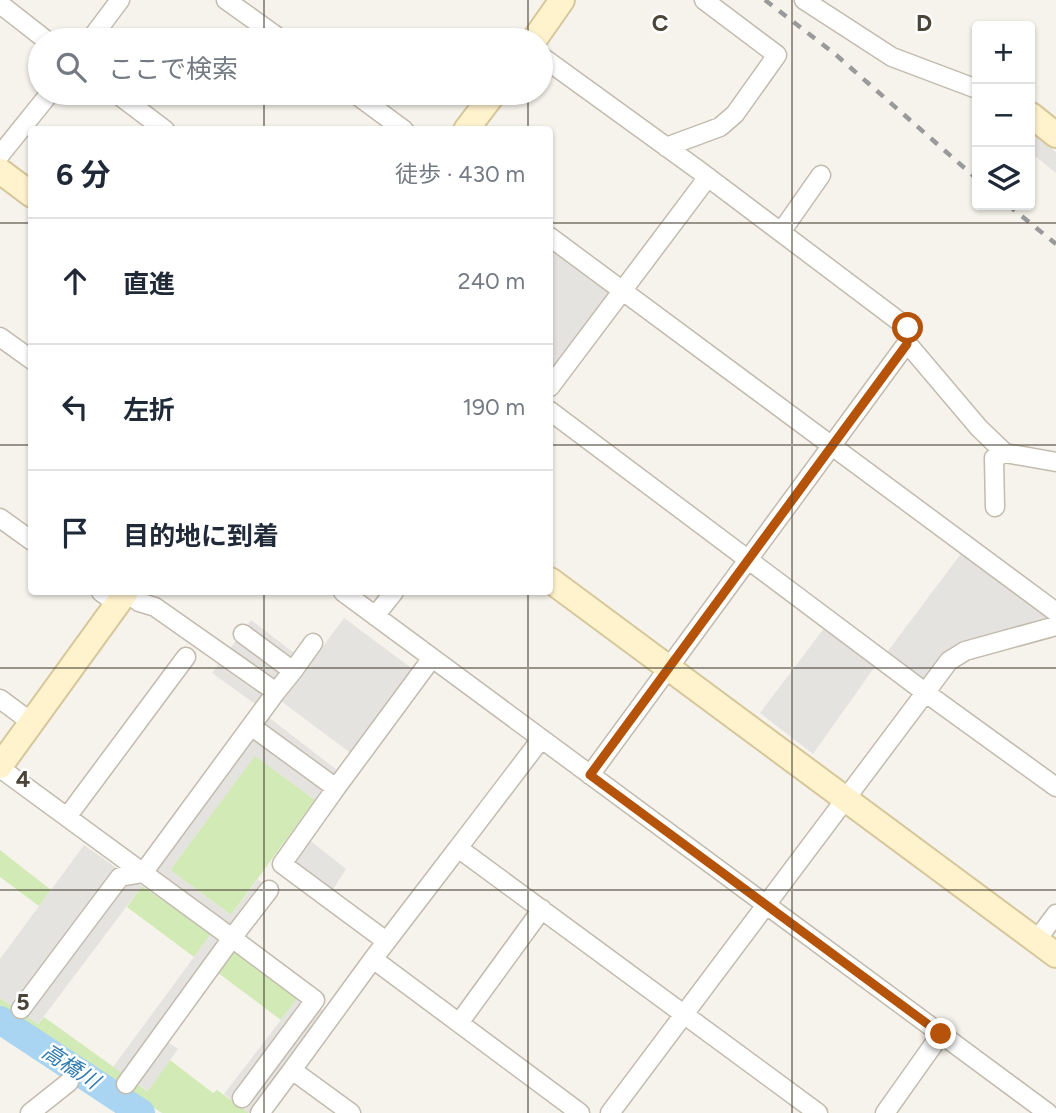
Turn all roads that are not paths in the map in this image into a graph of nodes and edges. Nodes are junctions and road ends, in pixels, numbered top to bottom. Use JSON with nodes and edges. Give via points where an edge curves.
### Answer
{"nodes":[{"id":1,"x":120,"y":0,"type":"edge"},
{"id":2,"x":226,"y":0,"type":"edge"},
{"id":3,"x":562,"y":0,"type":"edge"},
{"id":4,"x":704,"y":0,"type":"edge"},
{"id":5,"x":804,"y":0,"type":"edge"},
{"id":6,"x":0,"y":4,"type":"edge"},
{"id":7,"x":31,"y":28,"type":"edge"},
{"id":8,"x":99,"y":28,"type":"edge"},
{"id":9,"x":265,"y":28,"type":"edge"},
{"id":10,"x":542,"y":28,"type":"edge"},
{"id":11,"x":553,"y":64,"type":"edge"},
{"id":12,"x":972,"y":87,"type":"edge"},
{"id":13,"x":40,"y":105,"type":"edge"},
{"id":14,"x":132,"y":105,"type":"edge"},
{"id":15,"x":370,"y":105,"type":"edge"},
{"id":16,"x":485,"y":105,"type":"edge"},
{"id":17,"x":1035,"y":119,"type":"edge"},
{"id":18,"x":160,"y":126,"type":"edge"},
{"id":19,"x":399,"y":126,"type":"edge"},
{"id":20,"x":469,"y":126,"type":"edge"},
{"id":21,"x":1056,"y":135,"type":"edge"},
{"id":22,"x":666,"y":147,"type":"junction"},
{"id":23,"x":0,"y":155,"type":"edge"},
{"id":24,"x":0,"y":172,"type":"edge"},
{"id":25,"x":821,"y":175,"type":"dead end"},
{"id":26,"x":708,"y":177,"type":"junction"},
{"id":27,"x":28,"y":192,"type":"edge"},
{"id":28,"x":781,"y":232,"type":"junction"},
{"id":29,"x":553,"y":239,"type":"edge"},
{"id":30,"x":621,"y":290,"type":"junction"},
{"id":31,"x":0,"y":337,"type":"edge"},
{"id":32,"x":907,"y":344,"type":"junction"},
{"id":33,"x":28,"y":357,"type":"edge"},
{"id":34,"x":553,"y":383,"type":"edge"},
{"id":35,"x":553,"y":413,"type":"edge"},
{"id":36,"x":831,"y":445,"type":"junction"},
{"id":37,"x":1005,"y":453,"type":"junction"},
{"id":38,"x":1056,"y":462,"type":"edge"},
{"id":39,"x":995,"y":507,"type":"dead end"},
{"id":40,"x":0,"y":518,"type":"edge"},
{"id":41,"x":28,"y":538,"type":"edge"},
{"id":42,"x":747,"y":559,"type":"junction"},
{"id":43,"x":553,"y":582,"type":"edge"},
{"id":44,"x":116,"y":595,"type":"edge"},
{"id":45,"x":120,"y":595,"type":"edge"},
{"id":46,"x":347,"y":595,"type":"edge"},
{"id":47,"x":392,"y":595,"type":"edge"},
{"id":48,"x":1056,"y":612,"type":"edge"},
{"id":49,"x":375,"y":615,"type":"junction"},
{"id":50,"x":1056,"y":626,"type":"edge"},
{"id":51,"x":243,"y":634,"type":"dead end"},
{"id":52,"x":313,"y":643,"type":"dead end"},
{"id":53,"x":186,"y":657,"type":"dead end"},
{"id":54,"x":432,"y":658,"type":"junction"},
{"id":55,"x":668,"y":668,"type":"junction"},
{"id":56,"x":292,"y":671,"type":"junction"},
{"id":57,"x":276,"y":692,"type":"junction"},
{"id":58,"x":926,"y":693,"type":"junction"},
{"id":59,"x":0,"y":699,"type":"edge"},
{"id":60,"x":31,"y":722,"type":"junction"},
{"id":61,"x":251,"y":726,"type":"junction"},
{"id":62,"x":541,"y":739,"type":"junction"},
{"id":63,"x":0,"y":767,"type":"edge"},
{"id":64,"x":590,"y":775,"type":"junction"},
{"id":65,"x":1056,"y":787,"type":"edge"},
{"id":66,"x":336,"y":788,"type":"junction"},
{"id":67,"x":846,"y":801,"type":"junction"},
{"id":68,"x":67,"y":817,"type":"junction"},
{"id":69,"x":458,"y":848,"type":"junction"},
{"id":70,"x":143,"y":873,"type":"junction"},
{"id":71,"x":270,"y":890,"type":"dead end"},
{"id":72,"x":765,"y":905,"type":"junction"},
{"id":73,"x":542,"y":909,"type":"junction"},
{"id":74,"x":1056,"y":914,"type":"edge"},
{"id":75,"x":232,"y":938,"type":"junction"},
{"id":76,"x":386,"y":941,"type":"junction"},
{"id":77,"x":1046,"y":948,"type":"edge"},
{"id":78,"x":373,"y":959,"type":"junction"},
{"id":79,"x":21,"y":1009,"type":"dead end"},
{"id":80,"x":683,"y":1014,"type":"junction"},
{"id":81,"x":458,"y":1023,"type":"junction"},
{"id":82,"x":941,"y":1034,"type":"junction"},
{"id":83,"x":292,"y":1070,"type":"junction"},
{"id":84,"x":69,"y":1082,"type":"dead end"},
{"id":85,"x":126,"y":1084,"type":"dead end"},
{"id":86,"x":242,"y":1098,"type":"dead end"},
{"id":87,"x":327,"y":1106,"type":"edge"},
{"id":88,"x":30,"y":1113,"type":"edge"},
{"id":89,"x":260,"y":1113,"type":"edge"},
{"id":90,"x":351,"y":1113,"type":"edge"},
{"id":91,"x":580,"y":1113,"type":"edge"},
{"id":92,"x":610,"y":1113,"type":"edge"},
{"id":93,"x":818,"y":1113,"type":"edge"},
{"id":94,"x":884,"y":1113,"type":"edge"},
{"id":95,"x":1048,"y":1113,"type":"edge"}],
"edges":[{"from":1,"to":8,"type":"street"},
{"from":2,"to":9,"type":"street"},
{"from":3,"to":10,"type":"street"},
{"from":4,"to":22,"type":"street","via":[[777,55],[735,114],[720,127]]},
{"from":5,"to":12,"type":"street","via":[[892,57]]},
{"from":6,"to":7,"type":"street"},
{"from":11,"to":22,"type":"street"},
{"from":13,"to":23,"type":"street"},
{"from":14,"to":18,"type":"street"},
{"from":15,"to":19,"type":"street"},
{"from":16,"to":20,"type":"street"},
{"from":17,"to":21,"type":"street"},
{"from":22,"to":26,"type":"street"},
{"from":24,"to":27,"type":"street"},
{"from":25,"to":28,"type":"street"},
{"from":26,"to":28,"type":"street"},
{"from":26,"to":30,"type":"street"},
{"from":28,"to":32,"type":"street","via":[[908,328]]},
{"from":29,"to":30,"type":"street"},
{"from":30,"to":34,"type":"street"},
{"from":30,"to":36,"type":"street"},
{"from":31,"to":33,"type":"street"},
{"from":32,"to":36,"type":"street"},
{"from":32,"to":37,"type":"street"},
{"from":35,"to":42,"type":"street"},
{"from":36,"to":42,"type":"street"},
{"from":36,"to":48,"type":"street"},
{"from":37,"to":38,"type":"street"},
{"from":37,"to":39,"type":"street","via":[[994,458]]},
{"from":40,"to":41,"type":"street"},
{"from":42,"to":55,"type":"street"},
{"from":42,"to":58,"type":"street"},
{"from":43,"to":55,"type":"street"},
{"from":44,"to":60,"type":"street"},
{"from":45,"to":57,"type":"street","via":[[155,607]]},
{"from":46,"to":49,"type":"street"},
{"from":47,"to":49,"type":"street"},
{"from":49,"to":54,"type":"street"},
{"from":50,"to":58,"type":"street","via":[[965,651],[949,662]]},
{"from":51,"to":56,"type":"street"},
{"from":52,"to":56,"type":"street"},
{"from":53,"to":68,"type":"street"},
{"from":54,"to":62,"type":"street"},
{"from":54,"to":66,"type":"street"},
{"from":55,"to":64,"type":"street"},
{"from":55,"to":67,"type":"street"},
{"from":56,"to":57,"type":"street"},
{"from":57,"to":61,"type":"street"},
{"from":58,"to":65,"type":"street"},
{"from":58,"to":67,"type":"street"},
{"from":59,"to":60,"type":"street"},
{"from":60,"to":63,"type":"street"},
{"from":61,"to":66,"type":"street"},
{"from":61,"to":70,"type":"street"},
{"from":62,"to":64,"type":"street"},
{"from":62,"to":69,"type":"street"},
{"from":63,"to":68,"type":"street"},
{"from":64,"to":72,"type":"street"},
{"from":66,"to":76,"type":"street","via":[[282,863]]},
{"from":67,"to":72,"type":"street"},
{"from":67,"to":77,"type":"street"},
{"from":68,"to":70,"type":"street"},
{"from":69,"to":73,"type":"street"},
{"from":69,"to":76,"type":"street"},
{"from":70,"to":75,"type":"street"},
{"from":70,"to":79,"type":"street","via":[[120,877]]},
{"from":71,"to":75,"type":"street"},
{"from":72,"to":80,"type":"street"},
{"from":72,"to":82,"type":"street"},
{"from":73,"to":80,"type":"street"},
{"from":73,"to":81,"type":"street"},
{"from":74,"to":77,"type":"street"},
{"from":75,"to":85,"type":"street"},
{"from":75,"to":86,"type":"street","via":[[315,1000]]},
{"from":76,"to":78,"type":"street"},
{"from":78,"to":81,"type":"street"},
{"from":78,"to":83,"type":"street"},
{"from":80,"to":92,"type":"street"},
{"from":80,"to":93,"type":"street"},
{"from":81,"to":91,"type":"street"},
{"from":82,"to":94,"type":"street"},
{"from":82,"to":95,"type":"street"},
{"from":83,"to":87,"type":"street"},
{"from":83,"to":89,"type":"street"},
{"from":84,"to":88,"type":"street"},
{"from":87,"to":90,"type":"street"}]}
